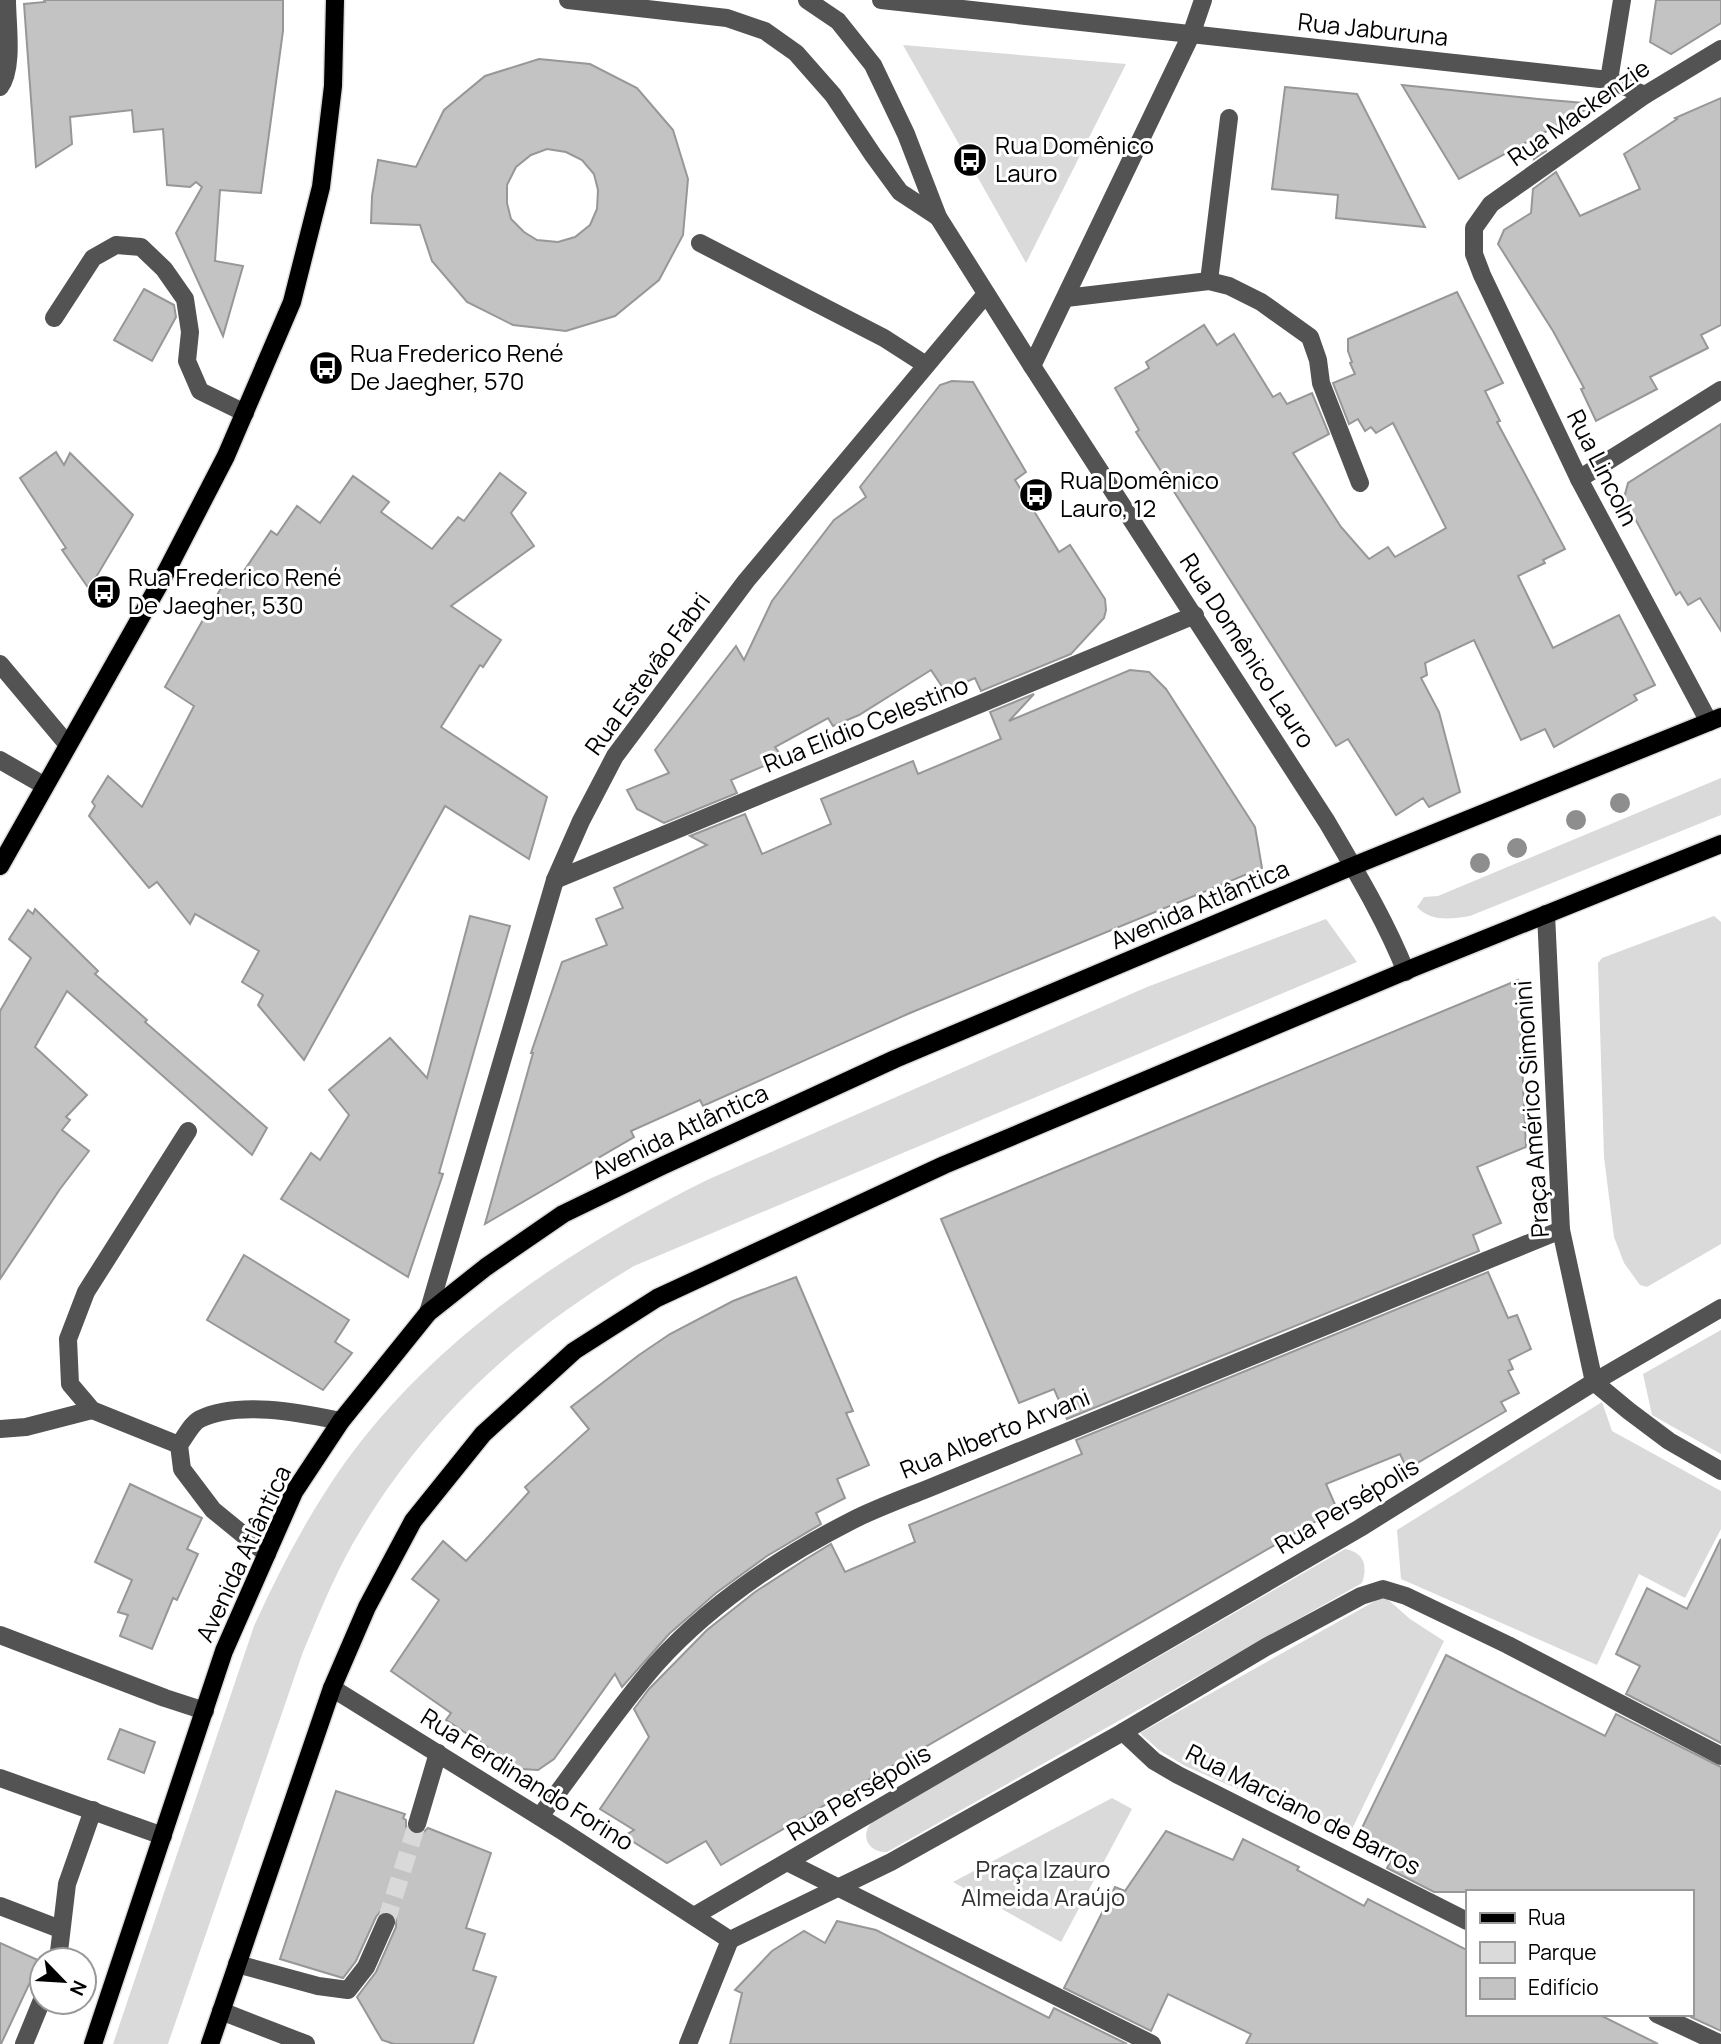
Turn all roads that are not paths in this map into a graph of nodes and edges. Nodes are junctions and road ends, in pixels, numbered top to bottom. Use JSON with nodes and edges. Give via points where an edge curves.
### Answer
{"nodes":[{"id":1,"x":6,"y":0,"type":"edge"},
{"id":2,"x":335,"y":0,"type":"edge"},
{"id":3,"x":568,"y":0,"type":"edge"},
{"id":4,"x":807,"y":0,"type":"edge"},
{"id":5,"x":881,"y":0,"type":"edge"},
{"id":6,"x":1203,"y":0,"type":"edge"},
{"id":7,"x":1622,"y":0,"type":"edge"},
{"id":8,"x":1191,"y":35,"type":"junction"},
{"id":9,"x":1721,"y":48,"type":"edge"},
{"id":10,"x":1609,"y":80,"type":"junction"},
{"id":11,"x":0,"y":87,"type":"edge"},
{"id":12,"x":1645,"y":95,"type":"junction"},
{"id":13,"x":1229,"y":118,"type":"dead end"},
{"id":14,"x":938,"y":217,"type":"junction"},
{"id":15,"x":1474,"y":228,"type":"joint"},
{"id":16,"x":700,"y":243,"type":"dead end"},
{"id":17,"x":1209,"y":281,"type":"junction"},
{"id":18,"x":986,"y":294,"type":"junction"},
{"id":19,"x":1066,"y":298,"type":"junction"},
{"id":20,"x":54,"y":318,"type":"dead end"},
{"id":21,"x":926,"y":365,"type":"junction"},
{"id":22,"x":1032,"y":366,"type":"junction"},
{"id":23,"x":1721,"y":390,"type":"edge"},
{"id":24,"x":245,"y":413,"type":"junction"},
{"id":25,"x":1579,"y":479,"type":"junction"},
{"id":26,"x":1360,"y":483,"type":"dead end"},
{"id":27,"x":1195,"y":615,"type":"junction"},
{"id":28,"x":0,"y":664,"type":"edge"},
{"id":29,"x":1715,"y":720,"type":"edge"},
{"id":30,"x":68,"y":745,"type":"junction"},
{"id":31,"x":0,"y":760,"type":"edge"},
{"id":32,"x":45,"y":786,"type":"junction"},
{"id":33,"x":1721,"y":844,"type":"edge"},
{"id":34,"x":0,"y":866,"type":"edge"},
{"id":35,"x":1353,"y":866,"type":"junction"},
{"id":36,"x":555,"y":880,"type":"junction"},
{"id":37,"x":1546,"y":914,"type":"junction"},
{"id":38,"x":1406,"y":972,"type":"junction"},
{"id":39,"x":188,"y":1131,"type":"dead end"},
{"id":40,"x":1561,"y":1230,"type":"junction"},
{"id":41,"x":1721,"y":1308,"type":"edge"},
{"id":42,"x":428,"y":1313,"type":"junction"},
{"id":43,"x":1594,"y":1382,"type":"junction"},
{"id":44,"x":92,"y":1410,"type":"junction"},
{"id":45,"x":341,"y":1421,"type":"junction"},
{"id":46,"x":0,"y":1429,"type":"edge"},
{"id":47,"x":180,"y":1445,"type":"junction"},
{"id":48,"x":1721,"y":1471,"type":"edge"},
{"id":49,"x":267,"y":1554,"type":"junction"},
{"id":50,"x":0,"y":1635,"type":"edge"},
{"id":51,"x":332,"y":1688,"type":"junction"},
{"id":52,"x":205,"y":1711,"type":"junction"},
{"id":53,"x":1123,"y":1732,"type":"junction"},
{"id":54,"x":438,"y":1753,"type":"junction"},
{"id":55,"x":1721,"y":1756,"type":"edge"},
{"id":56,"x":0,"y":1778,"type":"edge"},
{"id":57,"x":93,"y":1810,"type":"junction"},
{"id":58,"x":540,"y":1816,"type":"junction"},
{"id":59,"x":417,"y":1824,"type":"tunnel mouth"},
{"id":60,"x":163,"y":1836,"type":"junction"},
{"id":61,"x":789,"y":1863,"type":"junction"},
{"id":62,"x":841,"y":1887,"type":"junction"},
{"id":63,"x":0,"y":1906,"type":"edge"},
{"id":64,"x":694,"y":1916,"type":"junction"},
{"id":65,"x":1466,"y":1920,"type":"edge"},
{"id":66,"x":386,"y":1922,"type":"tunnel mouth"},
{"id":67,"x":60,"y":1929,"type":"junction"},
{"id":68,"x":730,"y":1940,"type":"junction"},
{"id":69,"x":59,"y":1946,"type":"edge"},
{"id":70,"x":237,"y":1964,"type":"junction"},
{"id":71,"x":221,"y":2011,"type":"junction"},
{"id":72,"x":35,"y":2016,"type":"edge"},
{"id":73,"x":1661,"y":2016,"type":"edge"},
{"id":74,"x":24,"y":2044,"type":"edge"},
{"id":75,"x":93,"y":2044,"type":"edge"},
{"id":76,"x":210,"y":2044,"type":"edge"},
{"id":77,"x":306,"y":2044,"type":"edge"},
{"id":78,"x":688,"y":2044,"type":"edge"},
{"id":79,"x":1152,"y":2044,"type":"edge"},
{"id":80,"x":1721,"y":2044,"type":"edge"}],
"edges":[{"from":1,"to":11,"type":"street","via":[[8,64]]},
{"from":2,"to":24,"type":"main road","via":[[333,86],[321,187],[292,302]]},
{"from":3,"to":14,"type":"street","name":"Rua Domênico Lauro","via":[[727,18],[765,30],[796,53],[833,95],[900,192]]},
{"from":4,"to":14,"type":"street","name":"Rua Domênico Lauro","via":[[838,21],[873,65]]},
{"from":5,"to":8,"type":"street","name":"Rua Jaburuna"},
{"from":6,"to":8,"type":"street"},
{"from":7,"to":10,"type":"street"},
{"from":8,"to":10,"type":"street","name":"Rua Jaburuna"},
{"from":8,"to":19,"type":"street"},
{"from":9,"to":12,"type":"street","name":"Rua Mackenzie"},
{"from":10,"to":12,"type":"street","name":"Rua Jaburuna"},
{"from":12,"to":15,"type":"street","name":"Rua Mackenzie","via":[[1491,204]]},
{"from":13,"to":17,"type":"street"},
{"from":14,"to":18,"type":"street","name":"Rua Domênico Lauro"},
{"from":15,"to":25,"type":"street","name":"Rua Lincoln","via":[[1474,254],[1482,275]]},
{"from":16,"to":21,"type":"street","via":[[884,338]]},
{"from":17,"to":19,"type":"street"},
{"from":17,"to":26,"type":"street","via":[[1261,302],[1310,337],[1321,383]]},
{"from":18,"to":21,"type":"street","name":"Rua Estevão Fabri"},
{"from":18,"to":22,"type":"street","name":"Rua Domênico Lauro"},
{"from":19,"to":22,"type":"street"},
{"from":20,"to":24,"type":"street","via":[[93,258],[116,245],[141,247],[185,299],[190,332],[187,360],[200,391]]},
{"from":21,"to":36,"type":"street","name":"Rua Estevão Fabri","via":[[746,581],[615,756]]},
{"from":22,"to":27,"type":"street","name":"Rua Domênico Lauro"},
{"from":23,"to":25,"type":"street"},
{"from":24,"to":30,"type":"main road","via":[[164,576]]},
{"from":25,"to":29,"type":"street","name":"Rua Lincoln"},
{"from":27,"to":35,"type":"street","name":"Rua Domênico Lauro"},
{"from":27,"to":36,"type":"street","name":"Rua Elídio Celestino"},
{"from":28,"to":30,"type":"street"},
{"from":29,"to":35,"type":"main road","name":"Avenida Atlântica"},
{"from":30,"to":32,"type":"main road"},
{"from":31,"to":32,"type":"street"},
{"from":32,"to":34,"type":"main road"},
{"from":33,"to":37,"type":"main road"},
{"from":35,"to":38,"type":"street","name":"Rua Domênico Lauro"},
{"from":35,"to":42,"type":"main road","name":"Avenida Atlântica","via":[[895,1059],[662,1166],[564,1214]]},
{"from":36,"to":42,"type":"street","name":"Rua Estevão Fabri"},
{"from":37,"to":38,"type":"main road"},
{"from":37,"to":40,"type":"street","name":"Praça Américo Simonini"},
{"from":38,"to":51,"type":"main road","via":[[944,1165],[657,1298],[574,1351],[483,1434],[413,1521],[367,1607]]},
{"from":39,"to":44,"type":"street","via":[[86,1292],[68,1339],[71,1384]]},
{"from":40,"to":43,"type":"street","name":"Praça Américo Simonini"},
{"from":40,"to":58,"type":"street","name":"Rua Alberto Arvani","via":[[855,1519],[801,1548],[734,1594],[658,1662]]},
{"from":41,"to":43,"type":"street","name":"Rua Persépolis"},
{"from":42,"to":45,"type":"main road","name":"Avenida Atlântica"},
{"from":43,"to":48,"type":"street","via":[[1669,1441]]},
{"from":43,"to":61,"type":"street","name":"Rua Persépolis","via":[[1360,1528]]},
{"from":44,"to":46,"type":"street"},
{"from":44,"to":47,"type":"street"},
{"from":45,"to":47,"type":"street","via":[[281,1410],[227,1412],[198,1420]]},
{"from":45,"to":49,"type":"main road","name":"Avenida Atlântica","via":[[295,1492]]},
{"from":47,"to":49,"type":"street","via":[[181,1469],[213,1510]]},
{"from":49,"to":52,"type":"main road","name":"Avenida Atlântica","via":[[224,1651]]},
{"from":50,"to":52,"type":"street"},
{"from":51,"to":54,"type":"street","name":"Rua Ferdinando Forino"},
{"from":51,"to":70,"type":"main road"},
{"from":52,"to":60,"type":"main road","name":"Avenida Atlântica"},
{"from":53,"to":55,"type":"street","via":[[1266,1647],[1383,1589],[1508,1645]]},
{"from":53,"to":62,"type":"street"},
{"from":53,"to":65,"type":"street","name":"Rua Marciano de Barros","via":[[1154,1761],[1178,1775]]},
{"from":54,"to":58,"type":"street","name":"Rua Ferdinando Forino"},
{"from":54,"to":59,"type":"street"},
{"from":56,"to":57,"type":"street"},
{"from":57,"to":60,"type":"street"},
{"from":57,"to":67,"type":"street","via":[[67,1884]]},
{"from":58,"to":64,"type":"street","name":"Rua Ferdinando Forino"},
{"from":60,"to":75,"type":"main road","name":"Avenida Atlântica"},
{"from":61,"to":62,"type":"street"},
{"from":61,"to":64,"type":"street","name":"Rua Persépolis"},
{"from":62,"to":68,"type":"street"},
{"from":62,"to":79,"type":"street"},
{"from":63,"to":67,"type":"street"},
{"from":64,"to":68,"type":"street"},
{"from":66,"to":70,"type":"street","via":[[366,1967],[348,1990]]},
{"from":67,"to":69,"type":"street"},
{"from":68,"to":78,"type":"street"},
{"from":70,"to":71,"type":"main road"},
{"from":71,"to":76,"type":"main road"},
{"from":71,"to":77,"type":"street"},
{"from":72,"to":74,"type":"street"},
{"from":73,"to":80,"type":"street"}]}
